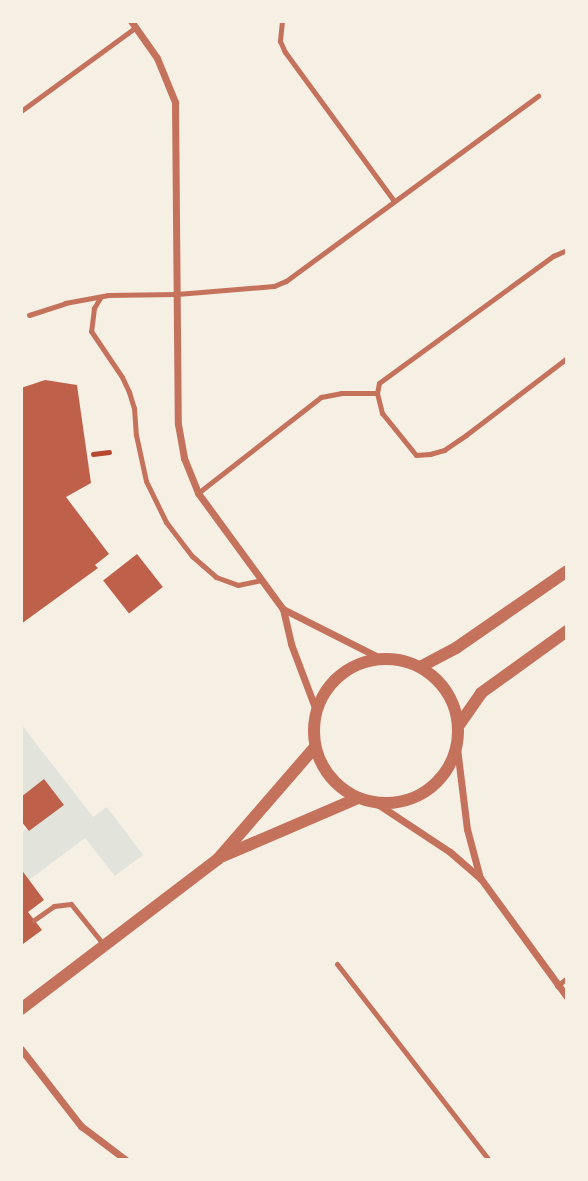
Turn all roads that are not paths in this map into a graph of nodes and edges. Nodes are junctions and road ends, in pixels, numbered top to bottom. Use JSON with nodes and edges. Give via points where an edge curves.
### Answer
{"nodes":[{"id":1,"x":282,"y":21,"type":"edge"},
{"id":2,"x":134,"y":24,"type":"edge"},
{"id":3,"x":538,"y":96,"type":"dead end"},
{"id":4,"x":21,"y":111,"type":"edge"},
{"id":5,"x":394,"y":201,"type":"junction"},
{"id":6,"x":567,"y":250,"type":"edge"},
{"id":7,"x":177,"y":294,"type":"junction"},
{"id":8,"x":100,"y":298,"type":"junction"},
{"id":9,"x":29,"y":315,"type":"dead end"},
{"id":10,"x":567,"y":358,"type":"edge"},
{"id":11,"x":377,"y":393,"type":"junction"},
{"id":12,"x":198,"y":493,"type":"junction"},
{"id":13,"x":567,"y":571,"type":"edge"},
{"id":14,"x":261,"y":580,"type":"junction"},
{"id":15,"x":283,"y":609,"type":"junction"},
{"id":16,"x":567,"y":631,"type":"edge"},
{"id":17,"x":380,"y":658,"type":"junction"},
{"id":18,"x":420,"y":667,"type":"junction"},
{"id":19,"x":316,"y":710,"type":"junction"},
{"id":20,"x":459,"y":725,"type":"junction"},
{"id":21,"x":315,"y":747,"type":"junction"},
{"id":22,"x":457,"y":748,"type":"junction"},
{"id":23,"x":358,"y":798,"type":"junction"},
{"id":24,"x":376,"y":803,"type":"junction"},
{"id":25,"x":218,"y":859,"type":"junction"},
{"id":26,"x":481,"y":879,"type":"junction"},
{"id":27,"x":34,"y":920,"type":"dead end"},
{"id":28,"x":104,"y":945,"type":"junction"},
{"id":29,"x":337,"y":964,"type":"dead end"},
{"id":30,"x":567,"y":978,"type":"edge"},
{"id":31,"x":557,"y":986,"type":"junction"},
{"id":32,"x":567,"y":998,"type":"edge"},
{"id":33,"x":21,"y":1008,"type":"edge"},
{"id":34,"x":21,"y":1049,"type":"edge"},
{"id":35,"x":126,"y":1160,"type":"edge"},
{"id":36,"x":489,"y":1160,"type":"edge"}],
"edges":[{"from":1,"to":5,"type":"lane","via":[[280,41],[285,52]]},
{"from":2,"to":4,"type":"lane"},
{"from":2,"to":7,"type":"street","via":[[157,58],[175,103]]},
{"from":3,"to":5,"type":"lane"},
{"from":5,"to":7,"type":"lane","via":[[286,281],[274,286]]},
{"from":6,"to":11,"type":"lane","via":[[379,383]]},
{"from":7,"to":8,"type":"lane"},
{"from":7,"to":12,"type":"street","via":[[180,441]]},
{"from":8,"to":9,"type":"lane"},
{"from":8,"to":14,"type":"lane","via":[[91,331],[128,392],[146,481],[166,523],[216,577],[237,585]]},
{"from":10,"to":11,"type":"lane","via":[[466,435],[430,454],[416,454],[382,413]]},
{"from":11,"to":12,"type":"lane","via":[[321,397]]},
{"from":12,"to":14,"type":"street"},
{"from":13,"to":18,"type":"street","via":[[456,649]]},
{"from":14,"to":15,"type":"street"},
{"from":15,"to":17,"type":"street"},
{"from":15,"to":19,"type":"street","via":[[290,644]]},
{"from":16,"to":20,"type":"street","via":[[481,693]]},
{"from":17,"to":18,"type":"street"},
{"from":17,"to":19,"type":"street","via":[[342,674]]},
{"from":18,"to":20,"type":"street","via":[[439,681],[453,702]]},
{"from":19,"to":21,"type":"street"},
{"from":20,"to":22,"type":"street"},
{"from":21,"to":23,"type":"street","via":[[326,772]]},
{"from":21,"to":25,"type":"street"},
{"from":22,"to":24,"type":"street","via":[[448,769],[433,786],[414,798]]},
{"from":22,"to":26,"type":"street","via":[[467,829]]},
{"from":23,"to":24,"type":"street"},
{"from":23,"to":25,"type":"street"},
{"from":24,"to":26,"type":"street","via":[[450,852]]},
{"from":25,"to":28,"type":"street"},
{"from":26,"to":31,"type":"street"},
{"from":27,"to":28,"type":"lane","via":[[54,906],[71,904]]},
{"from":28,"to":33,"type":"street"},
{"from":29,"to":36,"type":"lane"},
{"from":30,"to":31,"type":"lane"},
{"from":31,"to":32,"type":"street"},
{"from":34,"to":35,"type":"street","via":[[81,1126]]}]}
